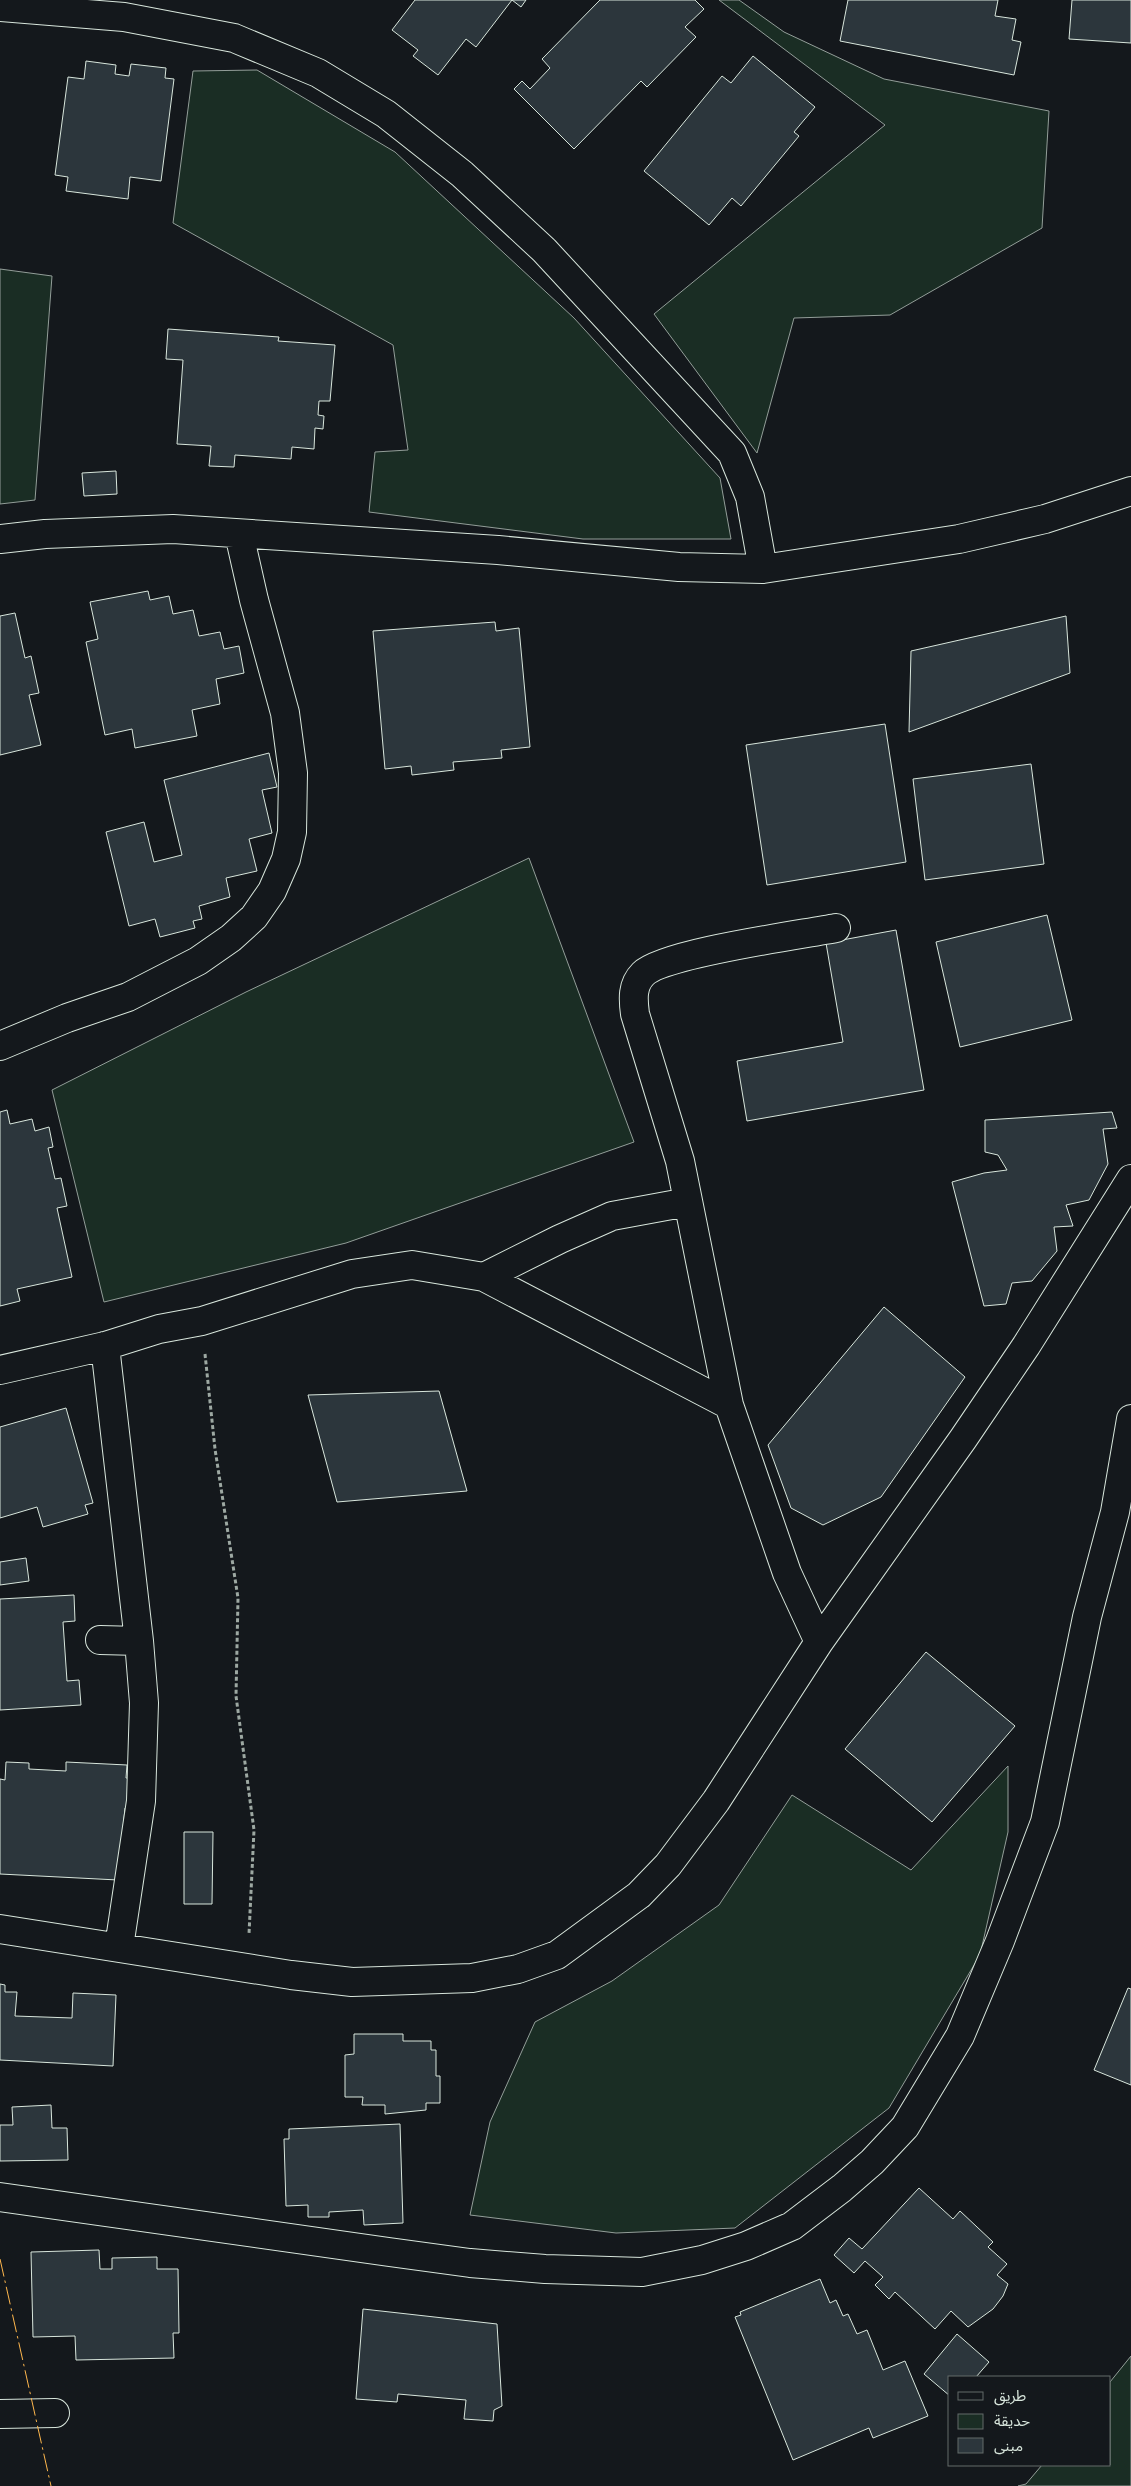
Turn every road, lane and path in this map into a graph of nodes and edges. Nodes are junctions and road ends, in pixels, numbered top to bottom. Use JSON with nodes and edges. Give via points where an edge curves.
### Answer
{"nodes":[{"id":1,"x":0,"y":7,"type":"edge"},
{"id":2,"x":1131,"y":491,"type":"edge"},
{"id":3,"x":239,"y":534,"type":"junction"},
{"id":4,"x":0,"y":539,"type":"edge"},
{"id":5,"x":763,"y":568,"type":"junction"},
{"id":6,"x":836,"y":928,"type":"dead end"},
{"id":7,"x":0,"y":1046,"type":"edge"},
{"id":8,"x":1131,"y":1179,"type":"edge"},
{"id":9,"x":688,"y":1202,"type":"junction"},
{"id":10,"x":484,"y":1276,"type":"junction"},
{"id":11,"x":202,"y":1321,"type":"junction"},
{"id":12,"x":105,"y":1346,"type":"junction"},
{"id":13,"x":0,"y":1370,"type":"edge"},
{"id":14,"x":730,"y":1405,"type":"junction"},
{"id":15,"x":1131,"y":1419,"type":"edge"},
{"id":16,"x":100,"y":1640,"type":"dead end"},
{"id":17,"x":140,"y":1640,"type":"junction"},
{"id":18,"x":819,"y":1642,"type":"junction"},
{"id":19,"x":0,"y":1928,"type":"edge"},
{"id":20,"x":120,"y":1947,"type":"junction"},
{"id":21,"x":246,"y":1967,"type":"junction"},
{"id":22,"x":0,"y":2197,"type":"edge"},
{"id":23,"x":55,"y":2413,"type":"dead end"},
{"id":24,"x":0,"y":2414,"type":"edge"}],
"edges":[{"from":1,"to":5,"type":"street","via":[[124,17],[234,38],[318,74],[386,114],[462,174],[544,250],[732,453],[750,497]]},
{"from":2,"to":5,"type":"street","via":[[1045,519],[959,539]]},
{"from":3,"to":4,"type":"street","via":[[173,529]]},
{"from":3,"to":5,"type":"street","via":[[498,550],[679,567]]},
{"from":3,"to":7,"type":"street","via":[[284,713],[293,773],[292,832],[286,860],[272,891],[254,917],[198,961],[128,997]]},
{"from":6,"to":9,"type":"street","via":[[669,960],[654,966],[636,982],[633,996],[635,1014],[680,1161]]},
{"from":8,"to":18,"type":"street","via":[[964,1439]]},
{"from":9,"to":10,"type":"street","via":[[612,1216]]},
{"from":9,"to":14,"type":"street"},
{"from":10,"to":11,"type":"street","via":[[412,1265],[372,1270]]},
{"from":10,"to":14,"type":"street"},
{"from":11,"to":12,"type":"street","via":[[159,1329]]},
{"from":11,"to":21,"type":"path","via":[[215,1449],[238,1598],[236,1696],[254,1830]]},
{"from":12,"to":13,"type":"street"},
{"from":12,"to":17,"type":"street"},
{"from":14,"to":18,"type":"street","via":[[787,1573]]},
{"from":15,"to":22,"type":"street","via":[[1116,1512],[1087,1617],[1045,1822],[1000,1941],[960,2036],[906,2127],[872,2162],[792,2226],[702,2260],[642,2272],[545,2269],[398,2254]]},
{"from":16,"to":17,"type":"street"},
{"from":17,"to":20,"type":"street","via":[[144,1703],[140,1801]]},
{"from":18,"to":21,"type":"street","via":[[716,1802],[668,1865],[639,1895],[558,1955],[518,1970],[426,1982],[352,1982]]},
{"from":19,"to":20,"type":"street"},
{"from":20,"to":21,"type":"street"},
{"from":23,"to":24,"type":"street"}]}
